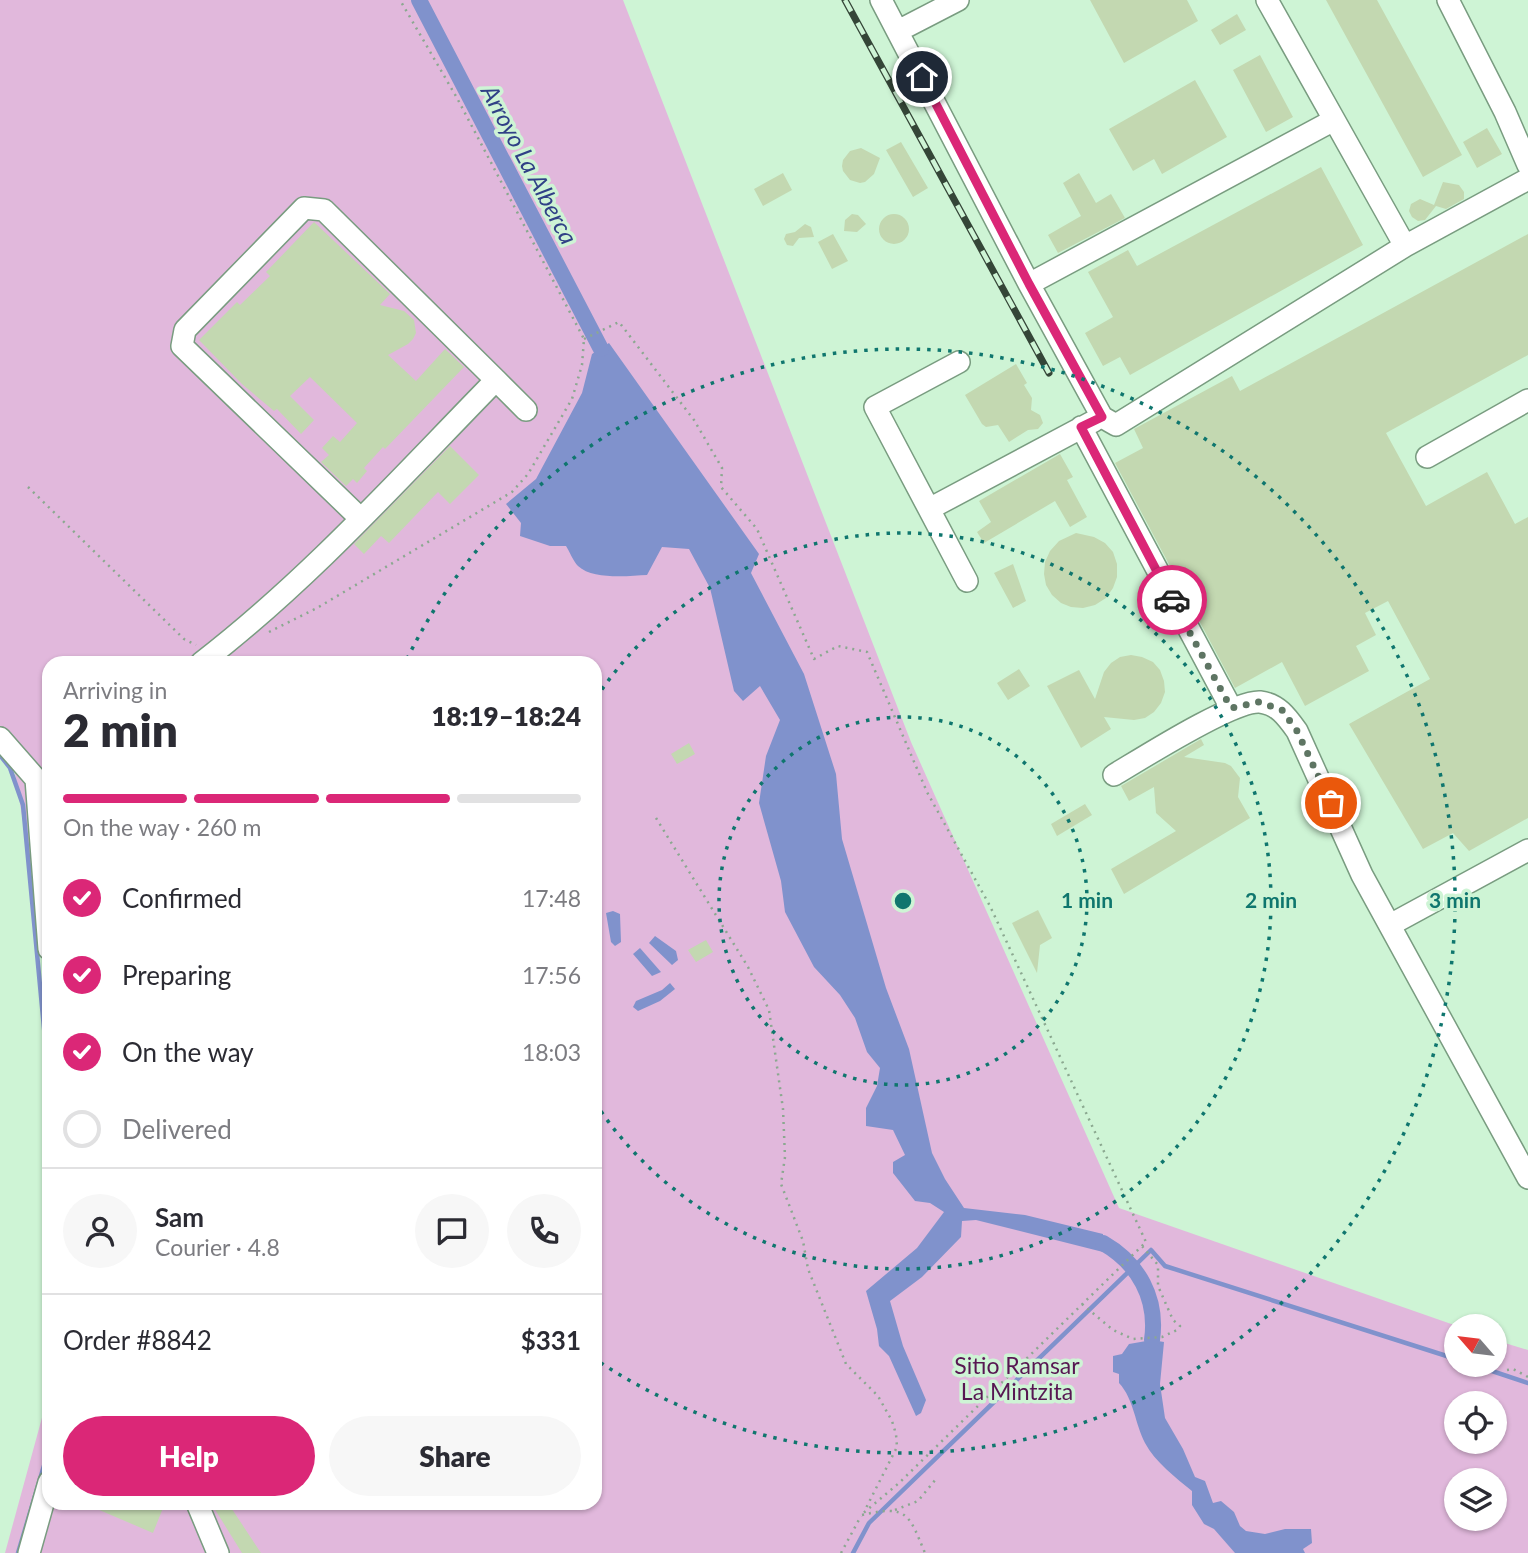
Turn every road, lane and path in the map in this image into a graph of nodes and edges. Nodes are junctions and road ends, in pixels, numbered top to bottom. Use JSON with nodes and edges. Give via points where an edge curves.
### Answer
{"nodes":[{"id":1,"x":400,"y":0,"type":"edge"},
{"id":2,"x":881,"y":0,"type":"edge"},
{"id":3,"x":958,"y":0,"type":"edge"},
{"id":4,"x":1267,"y":0,"type":"edge"},
{"id":5,"x":1448,"y":0,"type":"edge"},
{"id":6,"x":898,"y":32,"type":"junction"},
{"id":7,"x":1334,"y":120,"type":"junction"},
{"id":8,"x":1528,"y":165,"type":"edge"},
{"id":9,"x":1528,"y":179,"type":"edge"},
{"id":10,"x":1405,"y":246,"type":"junction"},
{"id":11,"x":1029,"y":284,"type":"junction"},
{"id":12,"x":585,"y":338,"type":"junction"},
{"id":13,"x":959,"y":362,"type":"dead end"},
{"id":14,"x":496,"y":380,"type":"junction"},
{"id":15,"x":1528,"y":400,"type":"edge"},
{"id":16,"x":526,"y":410,"type":"dead end"},
{"id":17,"x":1102,"y":417,"type":"junction"},
{"id":18,"x":1081,"y":427,"type":"junction"},
{"id":19,"x":1427,"y":457,"type":"dead end"},
{"id":20,"x":28,"y":486,"type":"dead end"},
{"id":21,"x":929,"y":509,"type":"junction"},
{"id":22,"x":361,"y":519,"type":"junction"},
{"id":23,"x":967,"y":581,"type":"dead end"},
{"id":24,"x":270,"y":632,"type":"dead end"},
{"id":25,"x":205,"y":656,"type":"edge"},
{"id":26,"x":211,"y":656,"type":"edge"},
{"id":27,"x":1231,"y":708,"type":"junction"},
{"id":28,"x":0,"y":738,"type":"edge"},
{"id":29,"x":42,"y":775,"type":"edge"},
{"id":30,"x":1114,"y":775,"type":"dead end"},
{"id":31,"x":656,"y":818,"type":"dead end"},
{"id":32,"x":1528,"y":850,"type":"edge"},
{"id":33,"x":1390,"y":925,"type":"junction"},
{"id":34,"x":1528,"y":1178,"type":"edge"},
{"id":35,"x":1142,"y":1246,"type":"junction"},
{"id":36,"x":1082,"y":1304,"type":"junction"},
{"id":37,"x":1507,"y":1370,"type":"dead end"},
{"id":38,"x":1528,"y":1377,"type":"edge"},
{"id":39,"x":936,"y":1479,"type":"dead end"},
{"id":40,"x":42,"y":1507,"type":"edge"},
{"id":41,"x":200,"y":1510,"type":"edge"},
{"id":42,"x":893,"y":1511,"type":"junction"},
{"id":43,"x":861,"y":1515,"type":"junction"},
{"id":44,"x":29,"y":1553,"type":"edge"},
{"id":45,"x":218,"y":1553,"type":"edge"},
{"id":46,"x":841,"y":1553,"type":"edge"},
{"id":47,"x":925,"y":1553,"type":"edge"}],
"edges":[{"from":1,"to":12,"type":"path"},
{"from":2,"to":6,"type":"street"},
{"from":3,"to":6,"type":"street"},
{"from":4,"to":7,"type":"street"},
{"from":5,"to":8,"type":"street"},
{"from":6,"to":11,"type":"street"},
{"from":7,"to":10,"type":"street"},
{"from":7,"to":11,"type":"street"},
{"from":9,"to":10,"type":"street"},
{"from":10,"to":17,"type":"street","via":[[1134,415],[1116,425]]},
{"from":11,"to":17,"type":"street"},
{"from":12,"to":24,"type":"path","via":[[572,399],[528,474],[512,492]]},
{"from":12,"to":35,"type":"path","via":[[619,322],[694,420],[722,468],[721,486],[757,529],[814,659],[838,646],[867,652],[927,792],[990,906],[1107,1155],[1146,1241]]},
{"from":13,"to":21,"type":"street","via":[[875,407]]},
{"from":14,"to":16,"type":"street"},
{"from":14,"to":22,"type":"street"},
{"from":14,"to":22,"type":"street","via":[[324,210],[304,208],[185,330],[183,346]]},
{"from":15,"to":19,"type":"street"},
{"from":17,"to":18,"type":"street"},
{"from":18,"to":21,"type":"street"},
{"from":18,"to":27,"type":"street"},
{"from":20,"to":25,"type":"path"},
{"from":21,"to":23,"type":"street"},
{"from":22,"to":26,"type":"street"},
{"from":27,"to":30,"type":"street"},
{"from":27,"to":33,"type":"street","via":[[1259,702],[1282,710],[1297,731],[1362,875]]},
{"from":28,"to":29,"type":"street"},
{"from":31,"to":43,"type":"path","via":[[748,967],[769,1010],[783,1110],[781,1184],[846,1364],[878,1396],[892,1421],[897,1447]]},
{"from":32,"to":33,"type":"street"},
{"from":33,"to":34,"type":"street"},
{"from":35,"to":36,"type":"path"},
{"from":35,"to":36,"type":"path","via":[[1158,1265],[1158,1286],[1180,1326],[1177,1330],[1162,1337],[1133,1339],[1112,1330]]},
{"from":36,"to":43,"type":"path"},
{"from":37,"to":38,"type":"path"},
{"from":39,"to":42,"type":"path","via":[[918,1501]]},
{"from":40,"to":44,"type":"street"},
{"from":41,"to":45,"type":"street"},
{"from":42,"to":43,"type":"path"},
{"from":42,"to":47,"type":"path","via":[[916,1527]]},
{"from":43,"to":46,"type":"path"}]}
